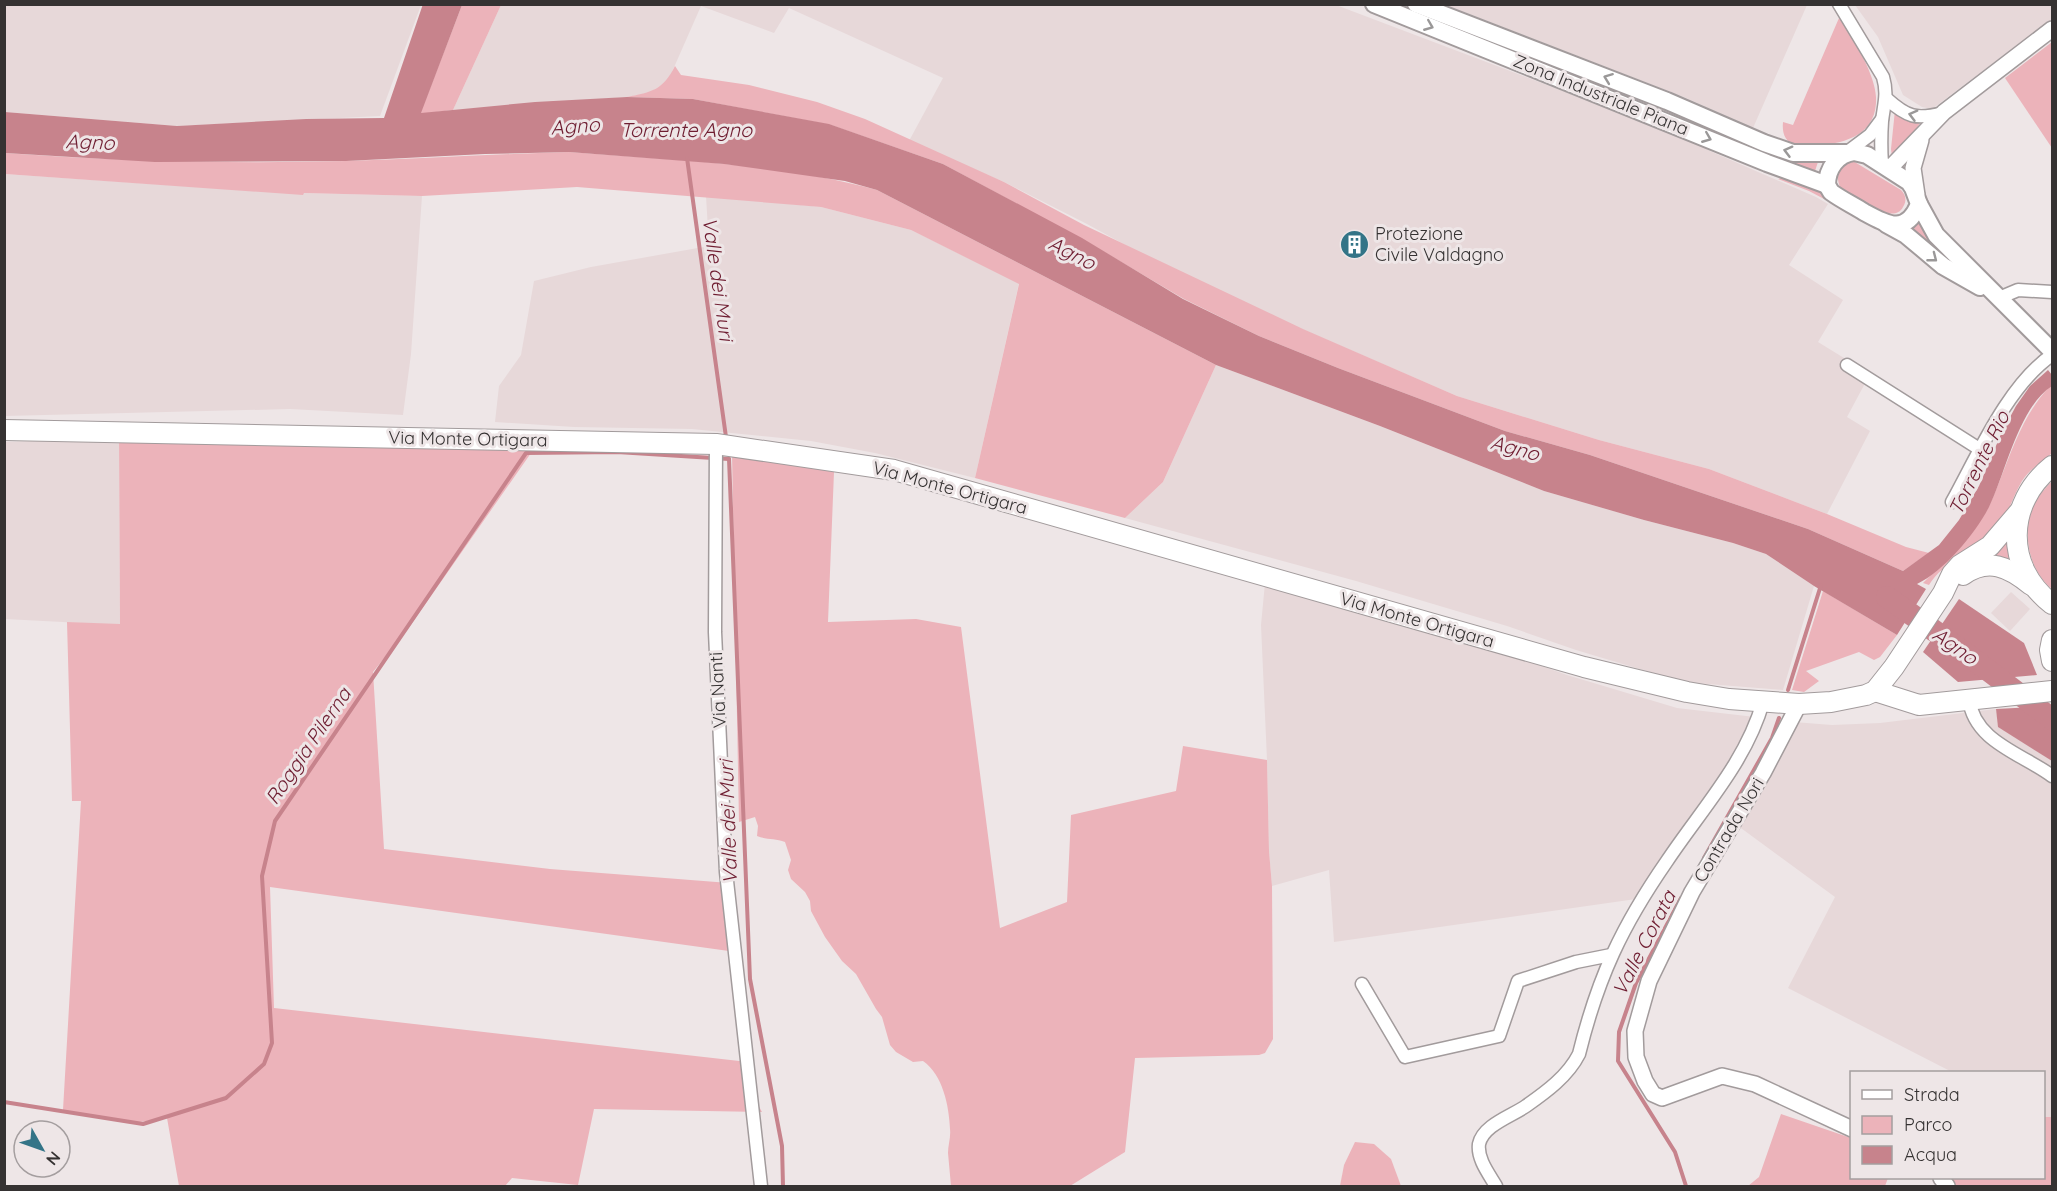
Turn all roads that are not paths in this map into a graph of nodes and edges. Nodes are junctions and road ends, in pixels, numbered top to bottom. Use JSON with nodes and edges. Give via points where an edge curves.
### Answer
{"nodes":[{"id":1,"x":1374,"y":4,"type":"edge"},
{"id":2,"x":1416,"y":4,"type":"edge"},
{"id":3,"x":1839,"y":4,"type":"edge"},
{"id":4,"x":2052,"y":29,"type":"edge"},
{"id":5,"x":1887,"y":99,"type":"junction"},
{"id":6,"x":1944,"y":112,"type":"junction"},
{"id":7,"x":1882,"y":118,"type":"junction"},
{"id":8,"x":1925,"y":131,"type":"junction"},
{"id":9,"x":1846,"y":153,"type":"junction"},
{"id":10,"x":1886,"y":167,"type":"junction"},
{"id":11,"x":1827,"y":185,"type":"junction"},
{"id":12,"x":1918,"y":201,"type":"junction"},
{"id":13,"x":1886,"y":224,"type":"junction"},
{"id":14,"x":2052,"y":291,"type":"edge"},
{"id":15,"x":1999,"y":298,"type":"junction"},
{"id":16,"x":2052,"y":353,"type":"edge"},
{"id":17,"x":1847,"y":365,"type":"dead end"},
{"id":18,"x":4,"y":430,"type":"edge"},
{"id":19,"x":716,"y":444,"type":"junction"},
{"id":20,"x":1981,"y":450,"type":"junction"},
{"id":21,"x":2052,"y":466,"type":"edge"},
{"id":22,"x":1952,"y":502,"type":"dead end"},
{"id":23,"x":2020,"y":511,"type":"junction"},
{"id":24,"x":1943,"y":593,"type":"junction"},
{"id":25,"x":2044,"y":596,"type":"edge"},
{"id":26,"x":2052,"y":619,"type":"edge"},
{"id":27,"x":2052,"y":640,"type":"edge"},
{"id":28,"x":2052,"y":661,"type":"edge"},
{"id":29,"x":1892,"y":670,"type":"junction"},
{"id":30,"x":2049,"y":688,"type":"edge"},
{"id":31,"x":1875,"y":692,"type":"junction"},
{"id":32,"x":1972,"y":699,"type":"junction"},
{"id":33,"x":1763,"y":702,"type":"junction"},
{"id":34,"x":1799,"y":704,"type":"junction"},
{"id":35,"x":1919,"y":705,"type":"junction"},
{"id":36,"x":2052,"y":776,"type":"edge"},
{"id":37,"x":1611,"y":955,"type":"junction"},
{"id":38,"x":1362,"y":984,"type":"dead end"},
{"id":39,"x":1850,"y":1129,"type":"edge"},
{"id":40,"x":761,"y":1186,"type":"edge"},
{"id":41,"x":1496,"y":1186,"type":"edge"}],
"edges":[{"from":1,"to":11,"type":"main road","name":"Zona Industriale Piana","one_way":true},
{"from":9,"to":2,"type":"main road","name":"Zona Industriale Piana","one_way":true,"via":[[1793,153]]},
{"from":3,"to":5,"type":"street","via":[[1883,77]]},
{"from":4,"to":6,"type":"street"},
{"from":6,"to":5,"type":"street","one_way":true,"via":[[1925,118],[1908,115]]},
{"from":5,"to":7,"type":"street"},
{"from":6,"to":8,"type":"street"},
{"from":7,"to":9,"type":"street","via":[[1870,135]]},
{"from":7,"to":10,"type":"street","via":[[1881,143]]},
{"from":8,"to":10,"type":"street"},
{"from":8,"to":12,"type":"street","via":[[1913,168]]},
{"from":9,"to":10,"type":"main road","name":"Zona Industriale Piana","via":[[1859,153]]},
{"from":9,"to":11,"type":"main road","via":[[1829,170]]},
{"from":10,"to":12,"type":"main road","name":"Zona Industriale Piana","via":[[1909,182]]},
{"from":11,"to":13,"type":"main road","name":"Zona Industriale Piana","via":[[1839,197]]},
{"from":12,"to":13,"type":"main road","via":[[1916,210],[1905,221]]},
{"from":12,"to":15,"type":"main road","name":"Zona Industriale Piana","via":[[1936,235]]},
{"from":13,"to":15,"type":"main road","name":"Zona Industriale Piana","one_way":true,"via":[[1943,266]]},
{"from":14,"to":15,"type":"street","via":[[2018,290]]},
{"from":15,"to":16,"type":"main road","name":"Zona Industriale Piana"},
{"from":16,"to":20,"type":"street","via":[[2012,397]]},
{"from":17,"to":20,"type":"street"},
{"from":18,"to":19,"type":"main road","name":"Via Monte Ortigara"},
{"from":19,"to":33,"type":"main road","name":"Via Monte Ortigara","via":[[894,470],[1584,667],[1687,692]]},
{"from":19,"to":40,"type":"street","name":"Via Nanti","via":[[715,632],[726,872]]},
{"from":20,"to":22,"type":"street"},
{"from":21,"to":23,"type":"main road","via":[[2028,492]]},
{"from":23,"to":24,"type":"main road","via":[[1990,546],[1960,565]]},
{"from":23,"to":25,"type":"main road","via":[[2016,538],[2021,564]]},
{"from":24,"to":25,"type":"main road","via":[[1971,570],[1987,565],[2016,572]]},
{"from":24,"to":29,"type":"main road"},
{"from":25,"to":26,"type":"main road"},
{"from":27,"to":28,"type":"main road"},
{"from":29,"to":31,"type":"main road"},
{"from":29,"to":35,"type":"main road"},
{"from":30,"to":32,"type":"main road"},
{"from":31,"to":34,"type":"main road","name":"Via Monte Ortigara","via":[[1831,702]]},
{"from":31,"to":35,"type":"main road"},
{"from":32,"to":35,"type":"main road"},
{"from":32,"to":36,"type":"street","via":[[1973,715],[1988,735]]},
{"from":33,"to":34,"type":"main road","name":"Via Monte Ortigara"},
{"from":33,"to":37,"type":"street","via":[[1745,747],[1636,906]]},
{"from":34,"to":39,"type":"street","name":"Contrada Nori","via":[[1667,942],[1649,981],[1635,1031],[1636,1057],[1653,1094],[1662,1098],[1722,1076],[1755,1084]]},
{"from":37,"to":38,"type":"street","via":[[1518,981],[1499,1036],[1405,1057]]},
{"from":37,"to":41,"type":"street","via":[[1574,1064],[1526,1106],[1489,1129],[1479,1143],[1481,1159]]}]}
